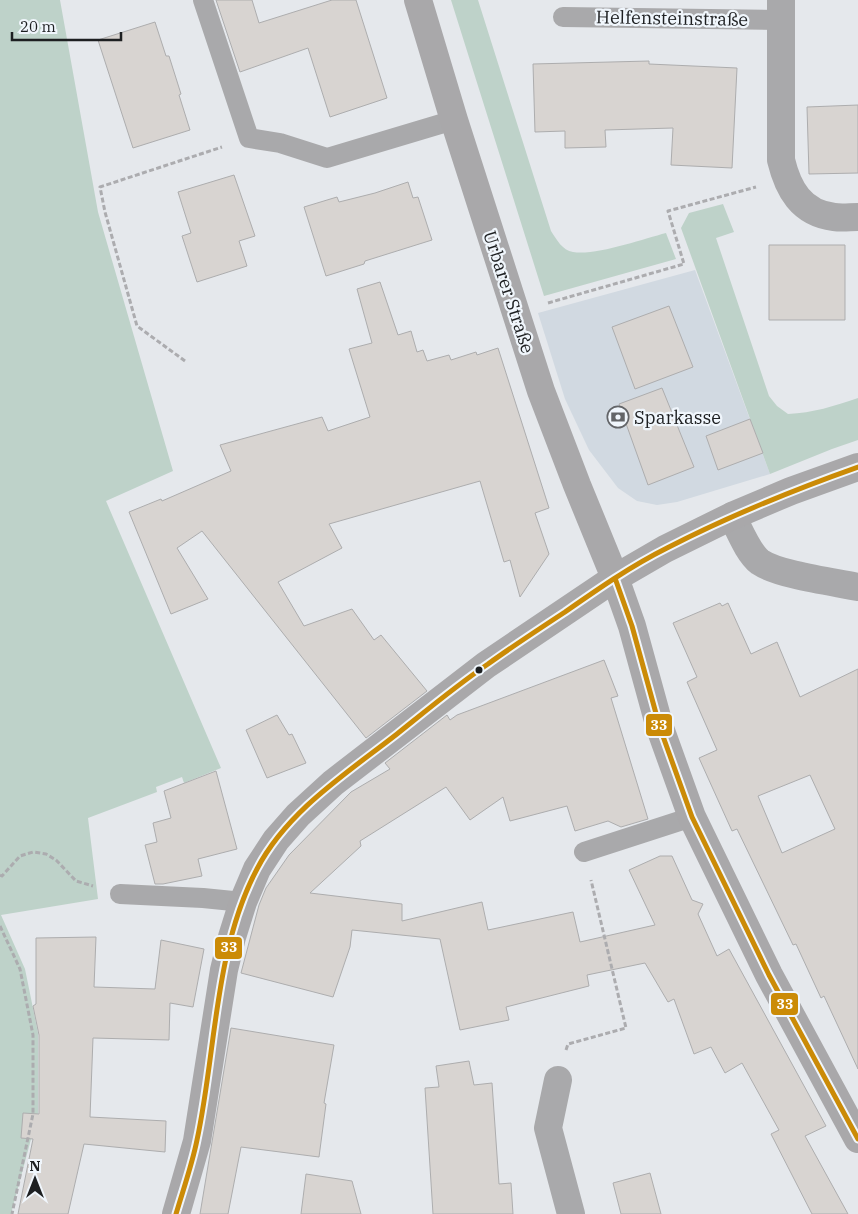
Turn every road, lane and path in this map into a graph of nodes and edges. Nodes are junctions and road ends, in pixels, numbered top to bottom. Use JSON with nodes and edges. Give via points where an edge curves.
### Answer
{"nodes":[{"id":1,"x":203,"y":0,"type":"edge"},
{"id":2,"x":418,"y":0,"type":"edge"},
{"id":3,"x":781,"y":10,"type":"edge"},
{"id":4,"x":563,"y":17,"type":"dead end"},
{"id":5,"x":454,"y":120,"type":"junction"},
{"id":6,"x":249,"y":138,"type":"junction"},
{"id":7,"x":786,"y":178,"type":"junction"},
{"id":8,"x":858,"y":217,"type":"edge"},
{"id":9,"x":516,"y":312,"type":"junction"},
{"id":10,"x":184,"y":361,"type":"dead end"},
{"id":11,"x":858,"y":467,"type":"edge"},
{"id":12,"x":732,"y":516,"type":"junction"},
{"id":13,"x":616,"y":578,"type":"junction"},
{"id":14,"x":858,"y":587,"type":"edge"},
{"id":15,"x":692,"y":817,"type":"junction"},
{"id":16,"x":584,"y":852,"type":"joint"},
{"id":17,"x":0,"y":875,"type":"edge"},
{"id":18,"x":120,"y":894,"type":"joint"},
{"id":19,"x":243,"y":902,"type":"junction"},
{"id":20,"x":0,"y":926,"type":"edge"},
{"id":21,"x":558,"y":1080,"type":"joint"},
{"id":22,"x":858,"y":1139,"type":"edge"},
{"id":23,"x":12,"y":1214,"type":"edge"},
{"id":24,"x":176,"y":1214,"type":"edge"},
{"id":25,"x":571,"y":1214,"type":"edge"}],
"edges":[{"from":1,"to":6,"type":"lane"},
{"from":2,"to":5,"type":"street","name":"Urbarer Straße"},
{"from":3,"to":4,"type":"lane","name":"Helfensteinstraße"},
{"from":3,"to":7,"type":"street","name":"Helfensteinstraße","via":[[781,160]]},
{"from":5,"to":6,"type":"lane","via":[[327,158],[280,143]]},
{"from":5,"to":9,"type":"street","name":"Urbarer Straße"},
{"from":6,"to":10,"type":"path","via":[[100,187],[137,326]]},
{"from":7,"to":8,"type":"street","name":"Helfensteinstraße","via":[[803,204],[833,217]]},
{"from":7,"to":9,"type":"path","via":[[668,211],[684,264]]},
{"from":9,"to":13,"type":"street","name":"Urbarer Straße","via":[[559,440]]},
{"from":11,"to":12,"type":"street"},
{"from":12,"to":13,"type":"street"},
{"from":12,"to":14,"type":"street","via":[[759,561],[777,570]]},
{"from":13,"to":15,"type":"street","name":"Urbarer Straße","via":[[660,728]]},
{"from":13,"to":19,"type":"street","via":[[486,665],[332,783],[276,840],[257,869]]},
{"from":15,"to":16,"type":"lane"},
{"from":15,"to":22,"type":"street","name":"Urbarer Straße","via":[[768,975]]},
{"from":16,"to":21,"type":"path","via":[[626,1028],[568,1044]]},
{"from":17,"to":18,"type":"path","via":[[20,856],[33,852],[46,854],[76,881]]},
{"from":18,"to":19,"type":"lane"},
{"from":19,"to":24,"type":"street","via":[[224,970],[197,1140]]},
{"from":20,"to":23,"type":"path","via":[[20,969],[33,1035],[33,1114]]},
{"from":21,"to":25,"type":"street","via":[[548,1128]]}]}
